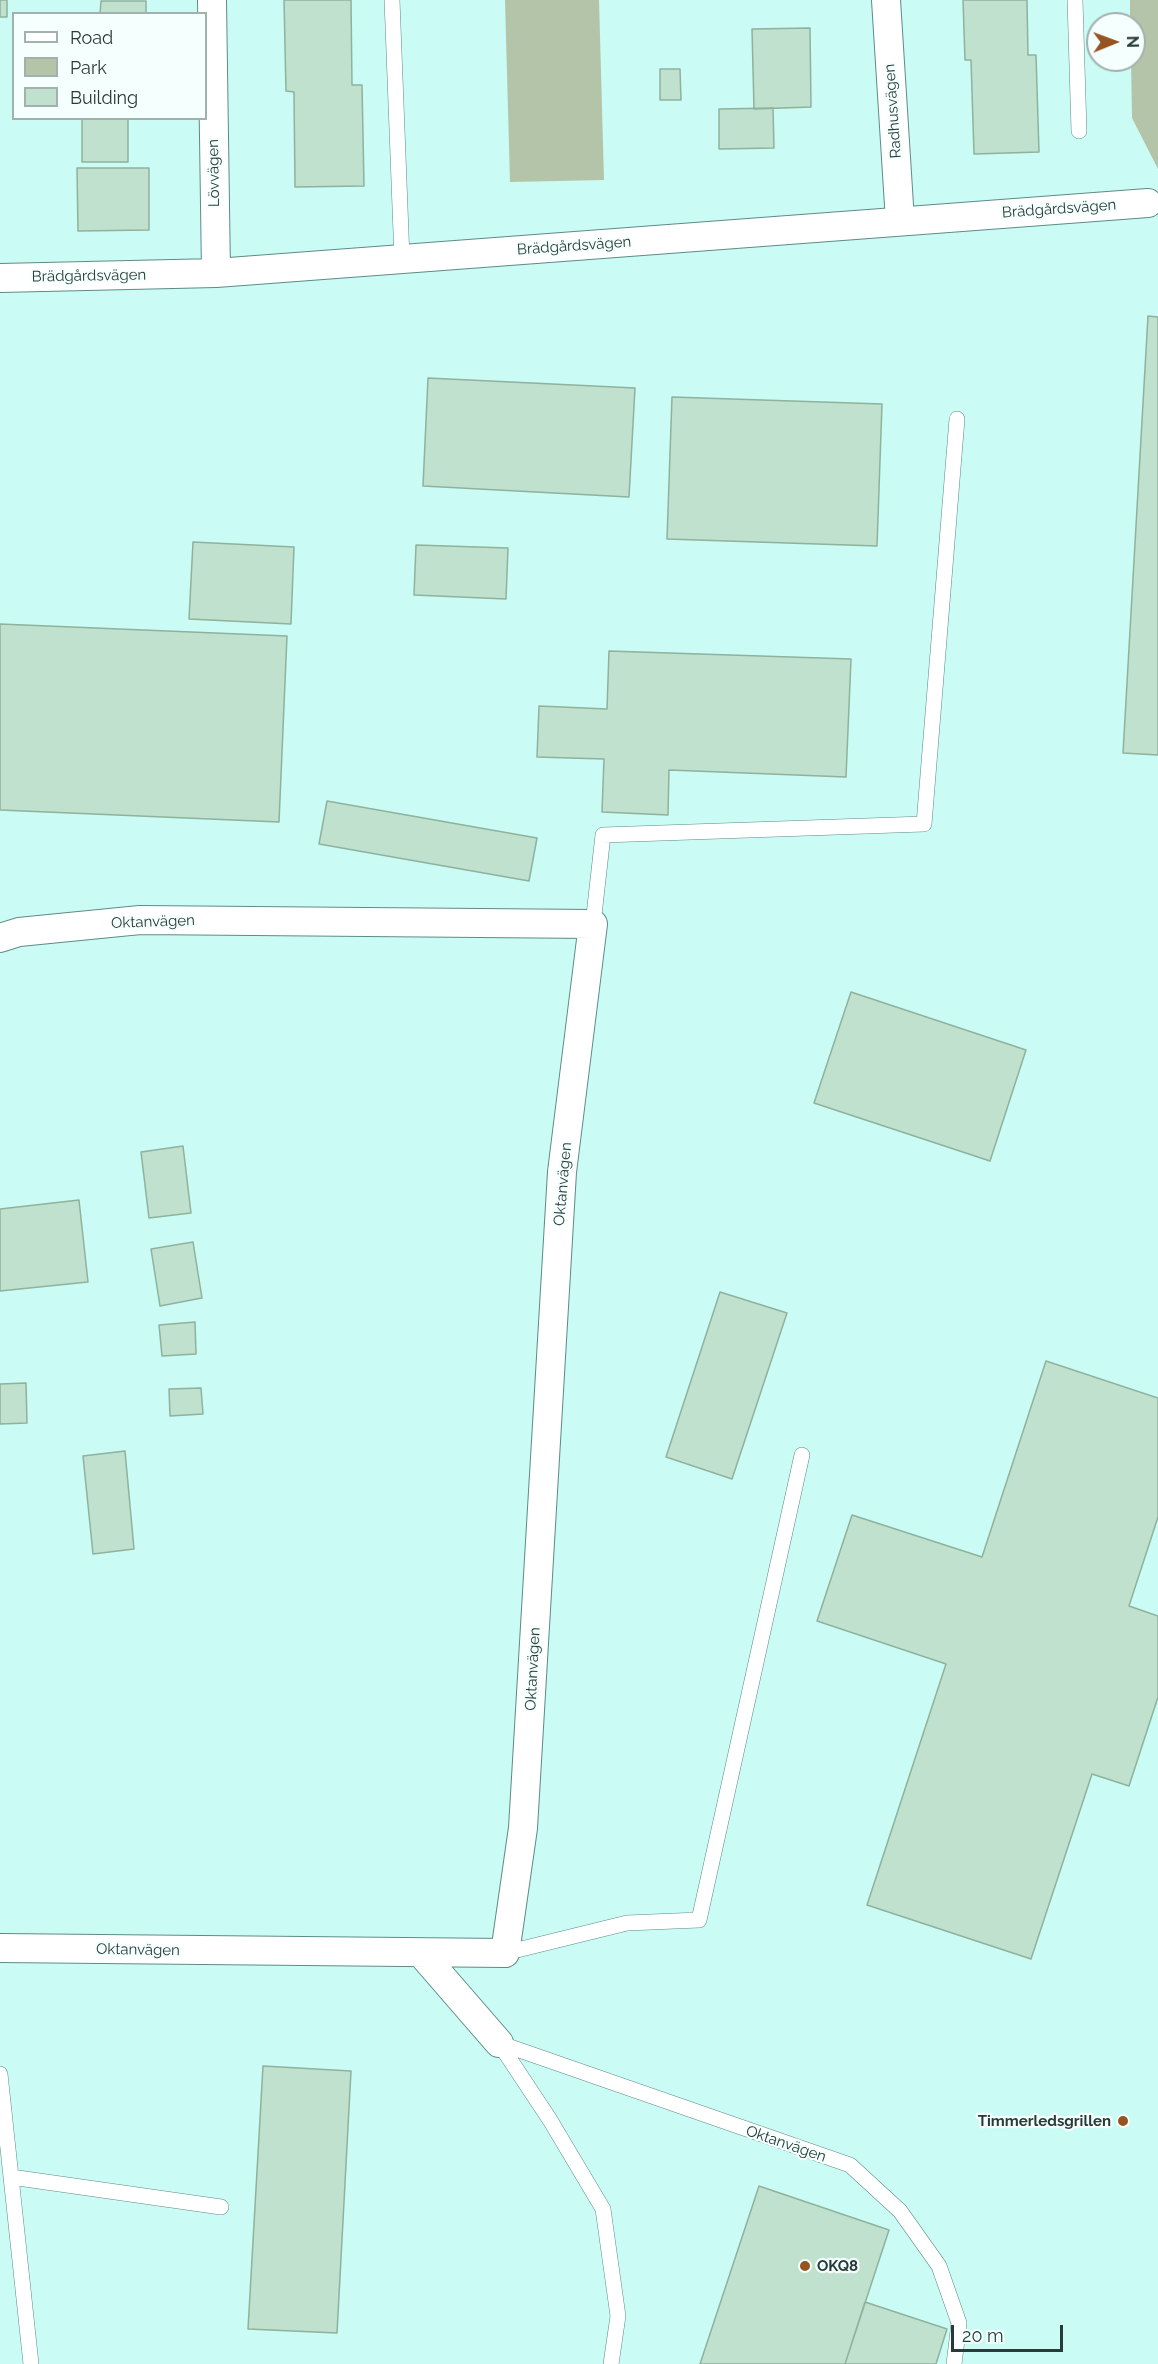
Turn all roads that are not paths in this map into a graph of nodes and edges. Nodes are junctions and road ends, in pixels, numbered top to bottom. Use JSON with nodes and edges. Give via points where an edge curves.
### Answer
{"nodes":[{"id":1,"x":212,"y":0,"type":"edge"},
{"id":2,"x":392,"y":0,"type":"edge"},
{"id":3,"x":886,"y":0,"type":"edge"},
{"id":4,"x":1075,"y":0,"type":"edge"},
{"id":5,"x":1078,"y":131,"type":"dead end"},
{"id":6,"x":1148,"y":203,"type":"dead end"},
{"id":7,"x":900,"y":221,"type":"junction"},
{"id":8,"x":402,"y":259,"type":"junction"},
{"id":9,"x":216,"y":273,"type":"junction"},
{"id":10,"x":0,"y":278,"type":"edge"},
{"id":11,"x":957,"y":419,"type":"dead end"},
{"id":12,"x":593,"y":924,"type":"junction"},
{"id":13,"x":0,"y":938,"type":"edge"},
{"id":14,"x":802,"y":1455,"type":"dead end"},
{"id":15,"x":0,"y":1948,"type":"edge"},
{"id":16,"x":421,"y":1953,"type":"junction"},
{"id":17,"x":505,"y":1953,"type":"junction"},
{"id":18,"x":500,"y":2043,"type":"junction"},
{"id":19,"x":0,"y":2074,"type":"edge"},
{"id":20,"x":11,"y":2177,"type":"junction"},
{"id":21,"x":221,"y":2207,"type":"dead end"},
{"id":22,"x":31,"y":2364,"type":"edge"},
{"id":23,"x":611,"y":2364,"type":"edge"},
{"id":24,"x":954,"y":2364,"type":"edge"}],
"edges":[{"from":1,"to":9,"type":"street","name":"Lövvägen"},
{"from":2,"to":8,"type":"lane"},
{"from":3,"to":7,"type":"street","name":"Radhusvägen"},
{"from":4,"to":5,"type":"lane"},
{"from":6,"to":7,"type":"street","name":"Brädgårdsvägen"},
{"from":7,"to":8,"type":"street","name":"Brädgårdsvägen"},
{"from":8,"to":9,"type":"street","name":"Brädgårdsvägen"},
{"from":9,"to":10,"type":"street","name":"Brädgårdsvägen"},
{"from":11,"to":12,"type":"lane","via":[[924,824],[603,835]]},
{"from":12,"to":13,"type":"street","name":"Oktanvägen","via":[[140,920],[19,932]]},
{"from":12,"to":17,"type":"street","name":"Oktanvägen","via":[[562,1172],[523,1828]]},
{"from":14,"to":17,"type":"lane","via":[[699,1920],[627,1923]]},
{"from":15,"to":16,"type":"street","name":"Oktanvägen"},
{"from":16,"to":17,"type":"street","name":"Oktanvägen"},
{"from":16,"to":18,"type":"street","name":"Oktanvägen"},
{"from":18,"to":23,"type":"lane","name":"Oktanvägen","via":[[603,2209],[618,2316]]},
{"from":18,"to":24,"type":"lane","name":"Oktanvägen","via":[[850,2165],[900,2211],[939,2266],[959,2323]]},
{"from":19,"to":20,"type":"lane"},
{"from":20,"to":21,"type":"lane"},
{"from":20,"to":22,"type":"lane"}]}
